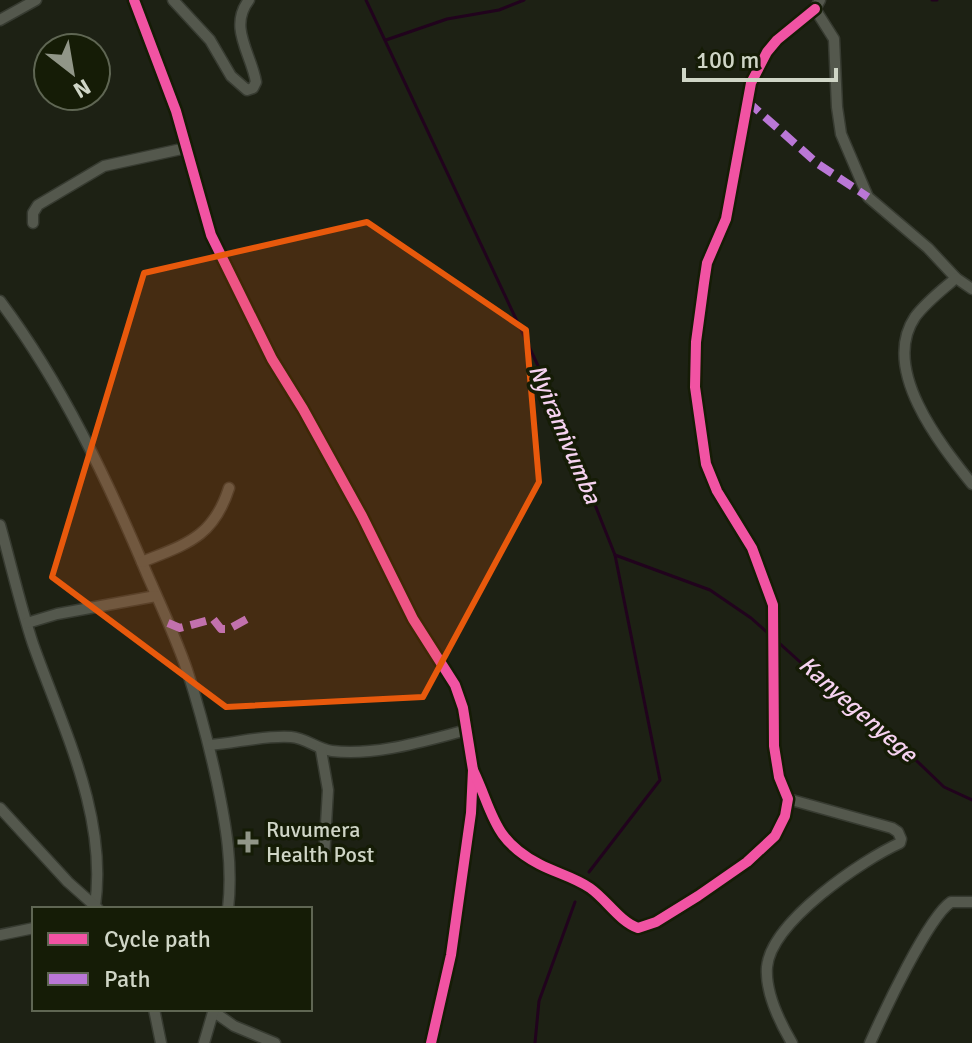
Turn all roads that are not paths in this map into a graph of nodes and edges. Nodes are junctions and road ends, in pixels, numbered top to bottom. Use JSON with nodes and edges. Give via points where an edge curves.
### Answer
{"nodes":[{"id":1,"x":36,"y":0,"type":"edge"},
{"id":2,"x":134,"y":0,"type":"edge"},
{"id":3,"x":173,"y":0,"type":"edge"},
{"id":4,"x":249,"y":0,"type":"edge"},
{"id":5,"x":817,"y":4,"type":"edge"},
{"id":6,"x":0,"y":20,"type":"edge"},
{"id":7,"x":186,"y":148,"type":"junction"},
{"id":8,"x":33,"y":223,"type":"dead end"},
{"id":9,"x":956,"y":278,"type":"junction"},
{"id":10,"x":972,"y":289,"type":"edge"},
{"id":11,"x":0,"y":301,"type":"edge"},
{"id":12,"x":972,"y":484,"type":"edge"},
{"id":13,"x":229,"y":488,"type":"dead end"},
{"id":14,"x":0,"y":525,"type":"edge"},
{"id":15,"x":142,"y":562,"type":"junction"},
{"id":16,"x":156,"y":596,"type":"junction"},
{"id":17,"x":27,"y":623,"type":"junction"},
{"id":18,"x":467,"y":730,"type":"junction"},
{"id":19,"x":210,"y":745,"type":"junction"},
{"id":20,"x":321,"y":750,"type":"junction"},
{"id":21,"x":473,"y":770,"type":"junction"},
{"id":22,"x":788,"y":799,"type":"junction"},
{"id":23,"x":0,"y":808,"type":"edge"},
{"id":24,"x":324,"y":858,"type":"dead end"},
{"id":25,"x":972,"y":902,"type":"edge"},
{"id":26,"x":92,"y":907,"type":"edge"},
{"id":27,"x":93,"y":907,"type":"edge"},
{"id":28,"x":228,"y":907,"type":"edge"},
{"id":29,"x":32,"y":928,"type":"edge"},
{"id":30,"x":0,"y":935,"type":"edge"},
{"id":31,"x":154,"y":1011,"type":"edge"},
{"id":32,"x":214,"y":1011,"type":"edge"},
{"id":33,"x":161,"y":1043,"type":"edge"},
{"id":34,"x":204,"y":1043,"type":"edge"},
{"id":35,"x":275,"y":1043,"type":"edge"},
{"id":36,"x":431,"y":1043,"type":"edge"},
{"id":37,"x":792,"y":1043,"type":"edge"},
{"id":38,"x":870,"y":1043,"type":"edge"}],
"edges":[{"from":1,"to":6,"type":"street"},
{"from":2,"to":7,"type":"street"},
{"from":3,"to":4,"type":"street","via":[[247,90],[256,82],[238,25]]},
{"from":5,"to":9,"type":"street","via":[[834,39],[841,134],[868,197]]},
{"from":5,"to":22,"type":"street","via":[[777,40],[751,83],[726,219],[707,263],[696,342],[695,387],[706,464],[752,548],[773,605],[774,746]]},
{"from":7,"to":8,"type":"street","via":[[104,166],[38,205]]},
{"from":7,"to":18,"type":"street","via":[[211,235],[272,359],[362,516],[413,619],[455,685]]},
{"from":9,"to":10,"type":"street"},
{"from":9,"to":12,"type":"street","via":[[915,317],[903,355],[916,399]]},
{"from":11,"to":15,"type":"street","via":[[68,408]]},
{"from":13,"to":15,"type":"street","via":[[222,511],[206,530]]},
{"from":14,"to":17,"type":"street"},
{"from":15,"to":16,"type":"street"},
{"from":16,"to":17,"type":"street"},
{"from":16,"to":19,"type":"street"},
{"from":17,"to":27,"type":"street","via":[[89,812],[98,869]]},
{"from":18,"to":20,"type":"street","via":[[400,746]]},
{"from":18,"to":21,"type":"street"},
{"from":19,"to":20,"type":"street","via":[[288,737]]},
{"from":19,"to":28,"type":"street","via":[[230,857]]},
{"from":20,"to":24,"type":"street","via":[[328,790]]},
{"from":21,"to":22,"type":"street","via":[[509,844],[588,887],[638,928],[698,896],[765,848],[780,827]]},
{"from":21,"to":36,"type":"street","via":[[453,943]]},
{"from":22,"to":37,"type":"street","via":[[892,828],[901,839],[827,888],[773,950],[767,967],[773,1003]]},
{"from":23,"to":26,"type":"street"},
{"from":25,"to":38,"type":"street","via":[[951,902],[941,911]]},
{"from":29,"to":30,"type":"street"},
{"from":31,"to":33,"type":"street"},
{"from":32,"to":34,"type":"street"},
{"from":32,"to":35,"type":"street"}]}
